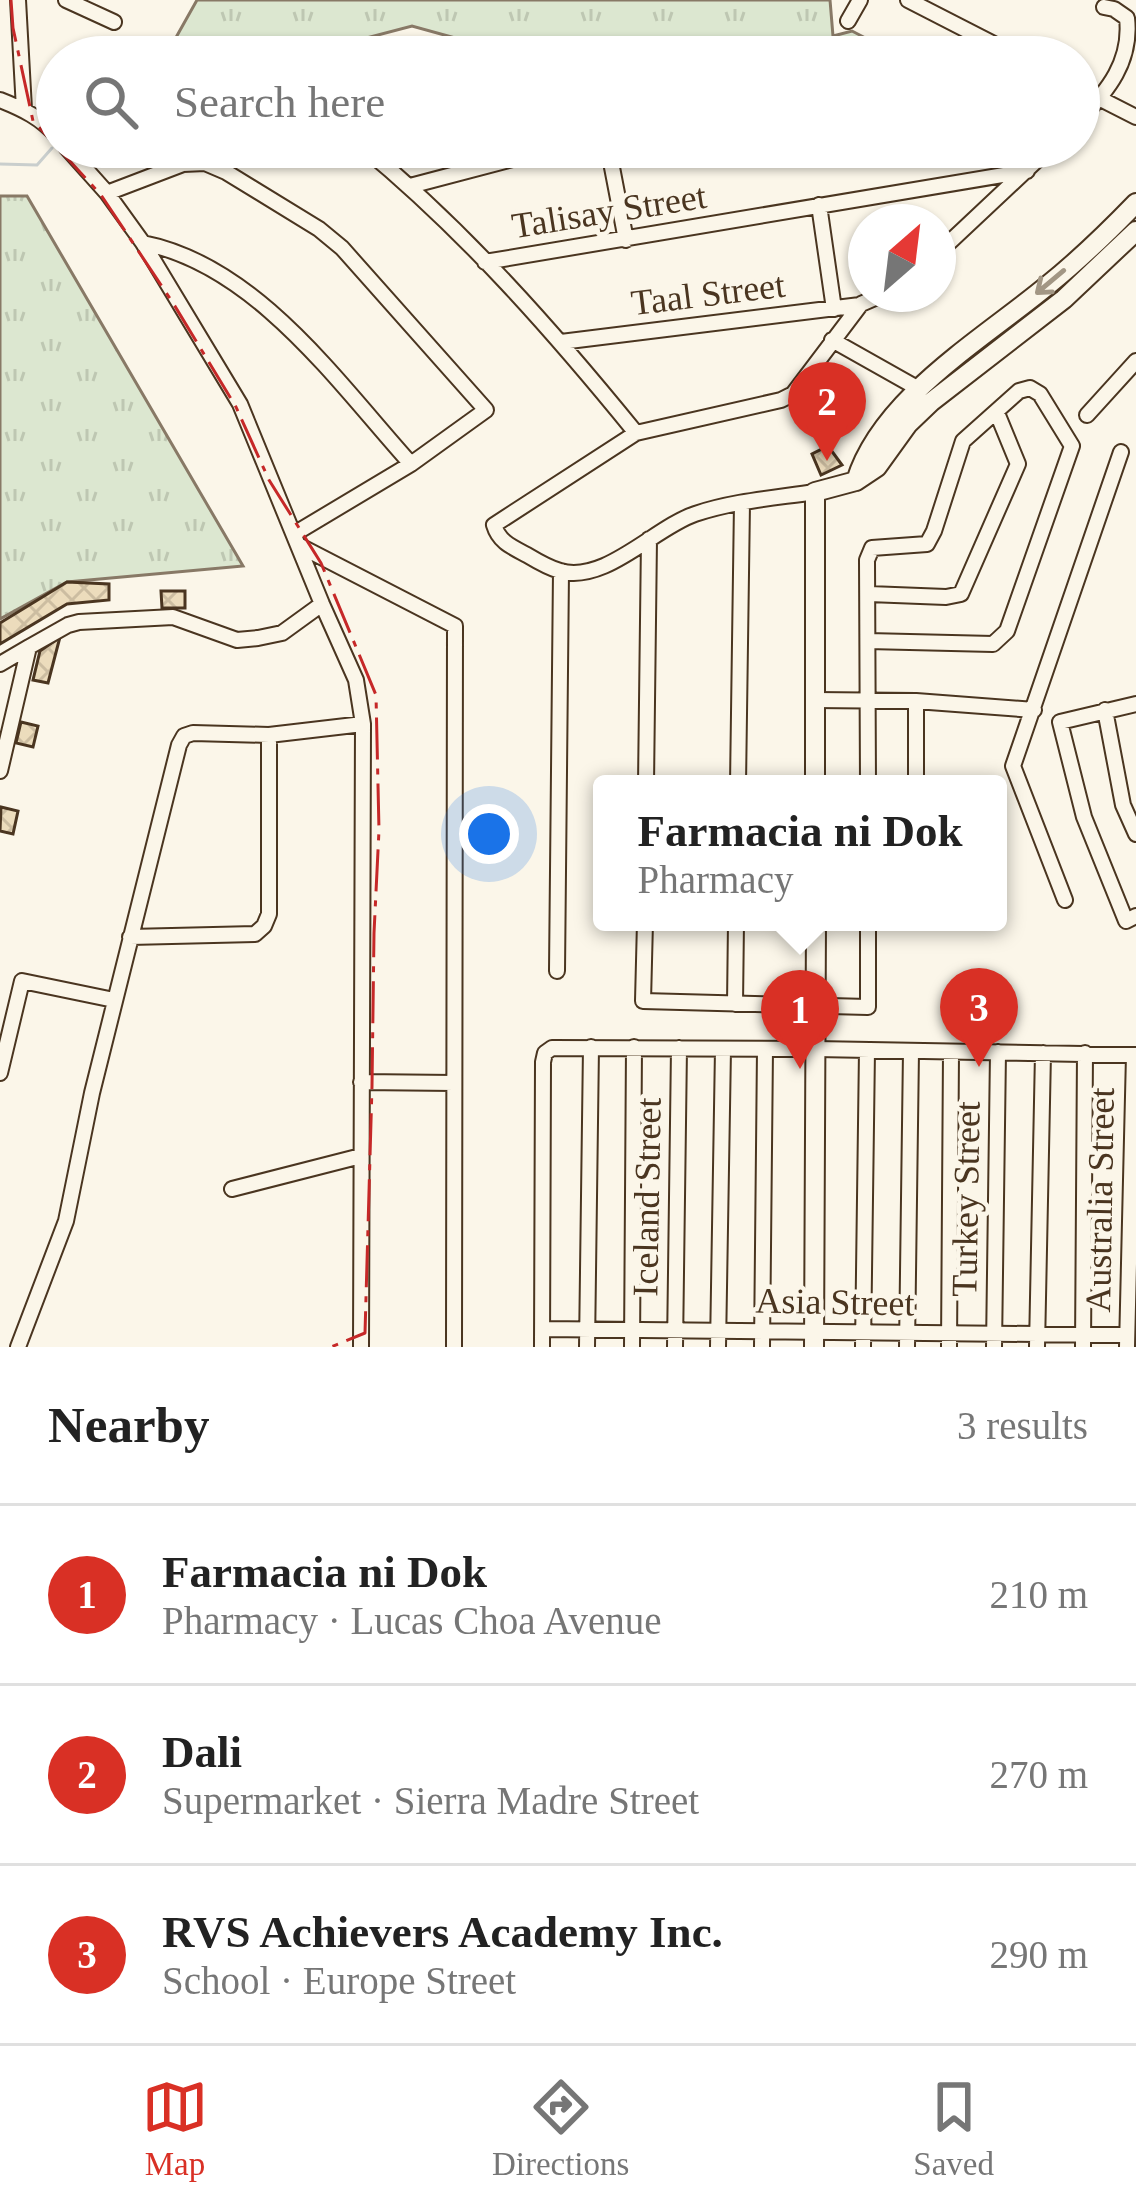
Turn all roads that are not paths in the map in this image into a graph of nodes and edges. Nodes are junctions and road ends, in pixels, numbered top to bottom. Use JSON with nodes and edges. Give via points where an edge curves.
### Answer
{"nodes":[{"id":1,"x":18,"y":0,"type":"edge"},
{"id":2,"x":66,"y":0,"type":"edge"},
{"id":3,"x":860,"y":0,"type":"edge"},
{"id":4,"x":908,"y":0,"type":"edge"},
{"id":5,"x":1104,"y":7,"type":"dead end"},
{"id":6,"x":848,"y":21,"type":"dead end"},
{"id":7,"x":114,"y":22,"type":"dead end"},
{"id":8,"x":978,"y":36,"type":"edge"},
{"id":9,"x":1100,"y":99,"type":"joint"},
{"id":10,"x":0,"y":100,"type":"edge"},
{"id":11,"x":24,"y":109,"type":"junction"},
{"id":12,"x":36,"y":117,"type":"edge"},
{"id":13,"x":1136,"y":117,"type":"edge"},
{"id":14,"x":85,"y":168,"type":"edge"},
{"id":15,"x":173,"y":168,"type":"edge"},
{"id":16,"x":217,"y":168,"type":"edge"},
{"id":17,"x":388,"y":168,"type":"edge"},
{"id":18,"x":478,"y":168,"type":"edge"},
{"id":19,"x":612,"y":168,"type":"edge"},
{"id":20,"x":1030,"y":168,"type":"edge"},
{"id":21,"x":1027,"y":171,"type":"junction"},
{"id":22,"x":410,"y":186,"type":"junction"},
{"id":23,"x":107,"y":193,"type":"junction"},
{"id":24,"x":1136,"y":203,"type":"edge"},
{"id":25,"x":819,"y":205,"type":"junction"},
{"id":26,"x":1136,"y":231,"type":"edge"},
{"id":27,"x":956,"y":236,"type":"edge"},
{"id":28,"x":626,"y":240,"type":"junction"},
{"id":29,"x":143,"y":243,"type":"junction"},
{"id":30,"x":485,"y":262,"type":"junction"},
{"id":31,"x":848,"y":306,"type":"edge"},
{"id":32,"x":834,"y":309,"type":"junction"},
{"id":33,"x":855,"y":312,"type":"edge"},
{"id":34,"x":1000,"y":336,"type":"junction"},
{"id":35,"x":832,"y":340,"type":"junction"},
{"id":36,"x":561,"y":342,"type":"junction"},
{"id":37,"x":1136,"y":361,"type":"edge"},
{"id":38,"x":919,"y":388,"type":"junction"},
{"id":39,"x":997,"y":413,"type":"junction"},
{"id":40,"x":1087,"y":415,"type":"dead end"},
{"id":41,"x":635,"y":433,"type":"junction"},
{"id":42,"x":1121,"y":452,"type":"dead end"},
{"id":43,"x":411,"y":464,"type":"junction"},
{"id":44,"x":856,"y":481,"type":"junction"},
{"id":45,"x":815,"y":492,"type":"junction"},
{"id":46,"x":742,"y":503,"type":"junction"},
{"id":47,"x":296,"y":539,"type":"junction"},
{"id":48,"x":649,"y":539,"type":"junction"},
{"id":49,"x":561,"y":571,"type":"junction"},
{"id":50,"x":869,"y":595,"type":"junction"},
{"id":51,"x":322,"y":604,"type":"junction"},
{"id":52,"x":868,"y":641,"type":"junction"},
{"id":53,"x":29,"y":647,"type":"junction"},
{"id":54,"x":0,"y":664,"type":"edge"},
{"id":55,"x":815,"y":700,"type":"junction"},
{"id":56,"x":868,"y":701,"type":"junction"},
{"id":57,"x":916,"y":701,"type":"junction"},
{"id":58,"x":1136,"y":704,"type":"edge"},
{"id":59,"x":1034,"y":710,"type":"junction"},
{"id":60,"x":1105,"y":710,"type":"junction"},
{"id":61,"x":363,"y":724,"type":"junction"},
{"id":62,"x":269,"y":735,"type":"junction"},
{"id":63,"x":0,"y":771,"type":"edge"},
{"id":64,"x":646,"y":775,"type":"edge"},
{"id":65,"x":738,"y":775,"type":"edge"},
{"id":66,"x":815,"y":775,"type":"edge"},
{"id":67,"x":868,"y":775,"type":"edge"},
{"id":68,"x":916,"y":775,"type":"edge"},
{"id":69,"x":1136,"y":834,"type":"edge"},
{"id":70,"x":1065,"y":900,"type":"dead end"},
{"id":71,"x":1136,"y":916,"type":"edge"},
{"id":72,"x":645,"y":931,"type":"edge"},
{"id":73,"x":736,"y":931,"type":"edge"},
{"id":74,"x":816,"y":931,"type":"edge"},
{"id":75,"x":868,"y":931,"type":"edge"},
{"id":76,"x":130,"y":937,"type":"junction"},
{"id":77,"x":557,"y":970,"type":"dead end"},
{"id":78,"x":114,"y":1000,"type":"junction"},
{"id":79,"x":735,"y":1004,"type":"junction"},
{"id":80,"x":816,"y":1011,"type":"junction"},
{"id":81,"x":591,"y":1047,"type":"junction"},
{"id":82,"x":634,"y":1047,"type":"junction"},
{"id":83,"x":679,"y":1048,"type":"junction"},
{"id":84,"x":723,"y":1049,"type":"junction"},
{"id":85,"x":765,"y":1049,"type":"junction"},
{"id":86,"x":816,"y":1049,"type":"junction"},
{"id":87,"x":867,"y":1050,"type":"junction"},
{"id":88,"x":910,"y":1051,"type":"junction"},
{"id":89,"x":951,"y":1052,"type":"junction"},
{"id":90,"x":998,"y":1052,"type":"junction"},
{"id":91,"x":1043,"y":1053,"type":"junction"},
{"id":92,"x":1085,"y":1054,"type":"junction"},
{"id":93,"x":1135,"y":1055,"type":"edge"},
{"id":94,"x":0,"y":1073,"type":"edge"},
{"id":95,"x":362,"y":1082,"type":"junction"},
{"id":96,"x":454,"y":1083,"type":"junction"},
{"id":97,"x":361,"y":1156,"type":"junction"},
{"id":98,"x":232,"y":1189,"type":"dead end"},
{"id":99,"x":543,"y":1329,"type":"junction"},
{"id":100,"x":587,"y":1329,"type":"junction"},
{"id":101,"x":632,"y":1339,"type":"edge"},
{"id":102,"x":675,"y":1339,"type":"edge"},
{"id":103,"x":718,"y":1339,"type":"edge"},
{"id":104,"x":762,"y":1339,"type":"edge"},
{"id":105,"x":814,"y":1339,"type":"edge"},
{"id":106,"x":863,"y":1339,"type":"edge"},
{"id":107,"x":907,"y":1340,"type":"edge"},
{"id":108,"x":994,"y":1340,"type":"edge"},
{"id":109,"x":1037,"y":1340,"type":"edge"},
{"id":110,"x":949,"y":1341,"type":"edge"},
{"id":111,"x":1127,"y":1341,"type":"edge"},
{"id":112,"x":1083,"y":1342,"type":"edge"},
{"id":113,"x":18,"y":1347,"type":"edge"},
{"id":114,"x":361,"y":1347,"type":"edge"},
{"id":115,"x":454,"y":1347,"type":"edge"},
{"id":116,"x":542,"y":1347,"type":"edge"},
{"id":117,"x":587,"y":1347,"type":"edge"}],
"edges":[{"from":1,"to":11,"type":"street"},
{"from":2,"to":7,"type":"street"},
{"from":3,"to":6,"type":"street"},
{"from":4,"to":8,"type":"street"},
{"from":5,"to":9,"type":"street","via":[[1122,13],[1128,26],[1122,67]]},
{"from":9,"to":13,"type":"street"},
{"from":10,"to":11,"type":"street"},
{"from":11,"to":12,"type":"street"},
{"from":14,"to":23,"type":"street"},
{"from":15,"to":23,"type":"street"},
{"from":16,"to":43,"type":"street","via":[[341,248],[486,410]]},
{"from":17,"to":22,"type":"street"},
{"from":18,"to":22,"type":"street"},
{"from":19,"to":28,"type":"street"},
{"from":20,"to":21,"type":"street"},
{"from":21,"to":25,"type":"street","name":"Talisay Street"},
{"from":21,"to":27,"type":"street"},
{"from":22,"to":30,"type":"street"},
{"from":23,"to":29,"type":"street"},
{"from":24,"to":34,"type":"main road","one_way":true},
{"from":25,"to":28,"type":"street","name":"Talisay Street"},
{"from":25,"to":32,"type":"street"},
{"from":26,"to":34,"type":"main road","via":[[1064,299]]},
{"from":28,"to":30,"type":"street","name":"Talisay Street"},
{"from":29,"to":43,"type":"street","via":[[185,255],[264,304]]},
{"from":29,"to":47,"type":"street","via":[[240,404]]},
{"from":30,"to":36,"type":"street"},
{"from":31,"to":32,"type":"street","name":"Taal Street"},
{"from":32,"to":36,"type":"street","name":"Taal Street"},
{"from":33,"to":35,"type":"street"},
{"from":34,"to":38,"type":"main road"},
{"from":34,"to":44,"type":"main road"},
{"from":35,"to":38,"type":"street"},
{"from":35,"to":41,"type":"street","via":[[794,394]]},
{"from":36,"to":41,"type":"street"},
{"from":37,"to":40,"type":"street"},
{"from":38,"to":44,"type":"main road","via":[[876,436]]},
{"from":39,"to":50,"type":"street","via":[[963,441],[927,544],[872,548]]},
{"from":39,"to":50,"type":"street","via":[[1018,464],[961,594]]},
{"from":39,"to":52,"type":"street","via":[[1030,388],[1072,446],[1007,631],[994,644]]},
{"from":41,"to":49,"type":"street","via":[[494,525],[504,542]]},
{"from":42,"to":59,"type":"street"},
{"from":43,"to":47,"type":"street"},
{"from":44,"to":45,"type":"main road"},
{"from":45,"to":46,"type":"street"},
{"from":45,"to":55,"type":"main road"},
{"from":46,"to":48,"type":"street","via":[[693,514]]},
{"from":46,"to":65,"type":"street"},
{"from":47,"to":51,"type":"street"},
{"from":47,"to":96,"type":"street","via":[[454,626]]},
{"from":48,"to":49,"type":"street","via":[[588,572]]},
{"from":48,"to":64,"type":"street"},
{"from":49,"to":77,"type":"street"},
{"from":50,"to":52,"type":"street"},
{"from":51,"to":53,"type":"street","via":[[282,633],[258,638],[237,640],[173,617],[79,622]]},
{"from":51,"to":61,"type":"street","via":[[356,680]]},
{"from":52,"to":56,"type":"street"},
{"from":53,"to":54,"type":"street"},
{"from":53,"to":63,"type":"street"},
{"from":55,"to":56,"type":"street"},
{"from":55,"to":66,"type":"main road"},
{"from":56,"to":57,"type":"street"},
{"from":56,"to":67,"type":"street"},
{"from":57,"to":59,"type":"street"},
{"from":57,"to":68,"type":"street"},
{"from":58,"to":60,"type":"street"},
{"from":59,"to":70,"type":"street","via":[[1013,766]]},
{"from":60,"to":69,"type":"street"},
{"from":60,"to":71,"type":"street","via":[[1060,722],[1084,817],[1126,921]]},
{"from":61,"to":62,"type":"street"},
{"from":61,"to":95,"type":"street"},
{"from":62,"to":76,"type":"street","via":[[184,736]]},
{"from":62,"to":76,"type":"street","via":[[264,926],[255,934]]},
{"from":72,"to":79,"type":"street","via":[[643,1001]]},
{"from":73,"to":79,"type":"street"},
{"from":74,"to":80,"type":"main road"},
{"from":75,"to":80,"type":"street","via":[[868,1006]]},
{"from":76,"to":78,"type":"street"},
{"from":78,"to":94,"type":"street","via":[[22,981]]},
{"from":78,"to":113,"type":"street","via":[[66,1221]]},
{"from":79,"to":80,"type":"street"},
{"from":80,"to":86,"type":"main road"},
{"from":81,"to":82,"type":"street"},
{"from":81,"to":99,"type":"street","via":[[545,1053]]},
{"from":81,"to":100,"type":"street"},
{"from":82,"to":83,"type":"street"},
{"from":82,"to":101,"type":"street"},
{"from":83,"to":84,"type":"street"},
{"from":83,"to":102,"type":"street","name":"Iceland Street"},
{"from":84,"to":85,"type":"street"},
{"from":84,"to":103,"type":"street"},
{"from":85,"to":86,"type":"street"},
{"from":85,"to":104,"type":"street"},
{"from":86,"to":87,"type":"street"},
{"from":86,"to":105,"type":"main road"},
{"from":87,"to":88,"type":"street"},
{"from":87,"to":106,"type":"street"},
{"from":88,"to":89,"type":"street"},
{"from":88,"to":107,"type":"street"},
{"from":89,"to":90,"type":"street"},
{"from":89,"to":110,"type":"street"},
{"from":90,"to":91,"type":"street"},
{"from":90,"to":108,"type":"street","name":"Turkey Street"},
{"from":91,"to":92,"type":"street"},
{"from":91,"to":109,"type":"street"},
{"from":92,"to":93,"type":"street"},
{"from":92,"to":112,"type":"street"},
{"from":93,"to":111,"type":"street","name":"Australia Street"},
{"from":95,"to":96,"type":"street"},
{"from":95,"to":97,"type":"street"},
{"from":96,"to":115,"type":"street"},
{"from":97,"to":98,"type":"street"},
{"from":97,"to":114,"type":"street"},
{"from":99,"to":100,"type":"street","name":"Asia Street"},
{"from":99,"to":116,"type":"street"},
{"from":100,"to":101,"type":"street","name":"Asia Street"},
{"from":100,"to":117,"type":"street"},
{"from":101,"to":102,"type":"street","name":"Asia Street"},
{"from":102,"to":103,"type":"street","name":"Asia Street"},
{"from":103,"to":104,"type":"street","name":"Asia Street"},
{"from":104,"to":105,"type":"street","name":"Asia Street"},
{"from":105,"to":106,"type":"street","name":"Asia Street"},
{"from":106,"to":107,"type":"street","name":"Asia Street"},
{"from":107,"to":110,"type":"street","name":"Asia Street"},
{"from":108,"to":109,"type":"street","name":"Asia Street"},
{"from":108,"to":110,"type":"street","name":"Asia Street"},
{"from":109,"to":112,"type":"street","name":"Asia Street"},
{"from":111,"to":112,"type":"street","name":"Asia Street"}]}
